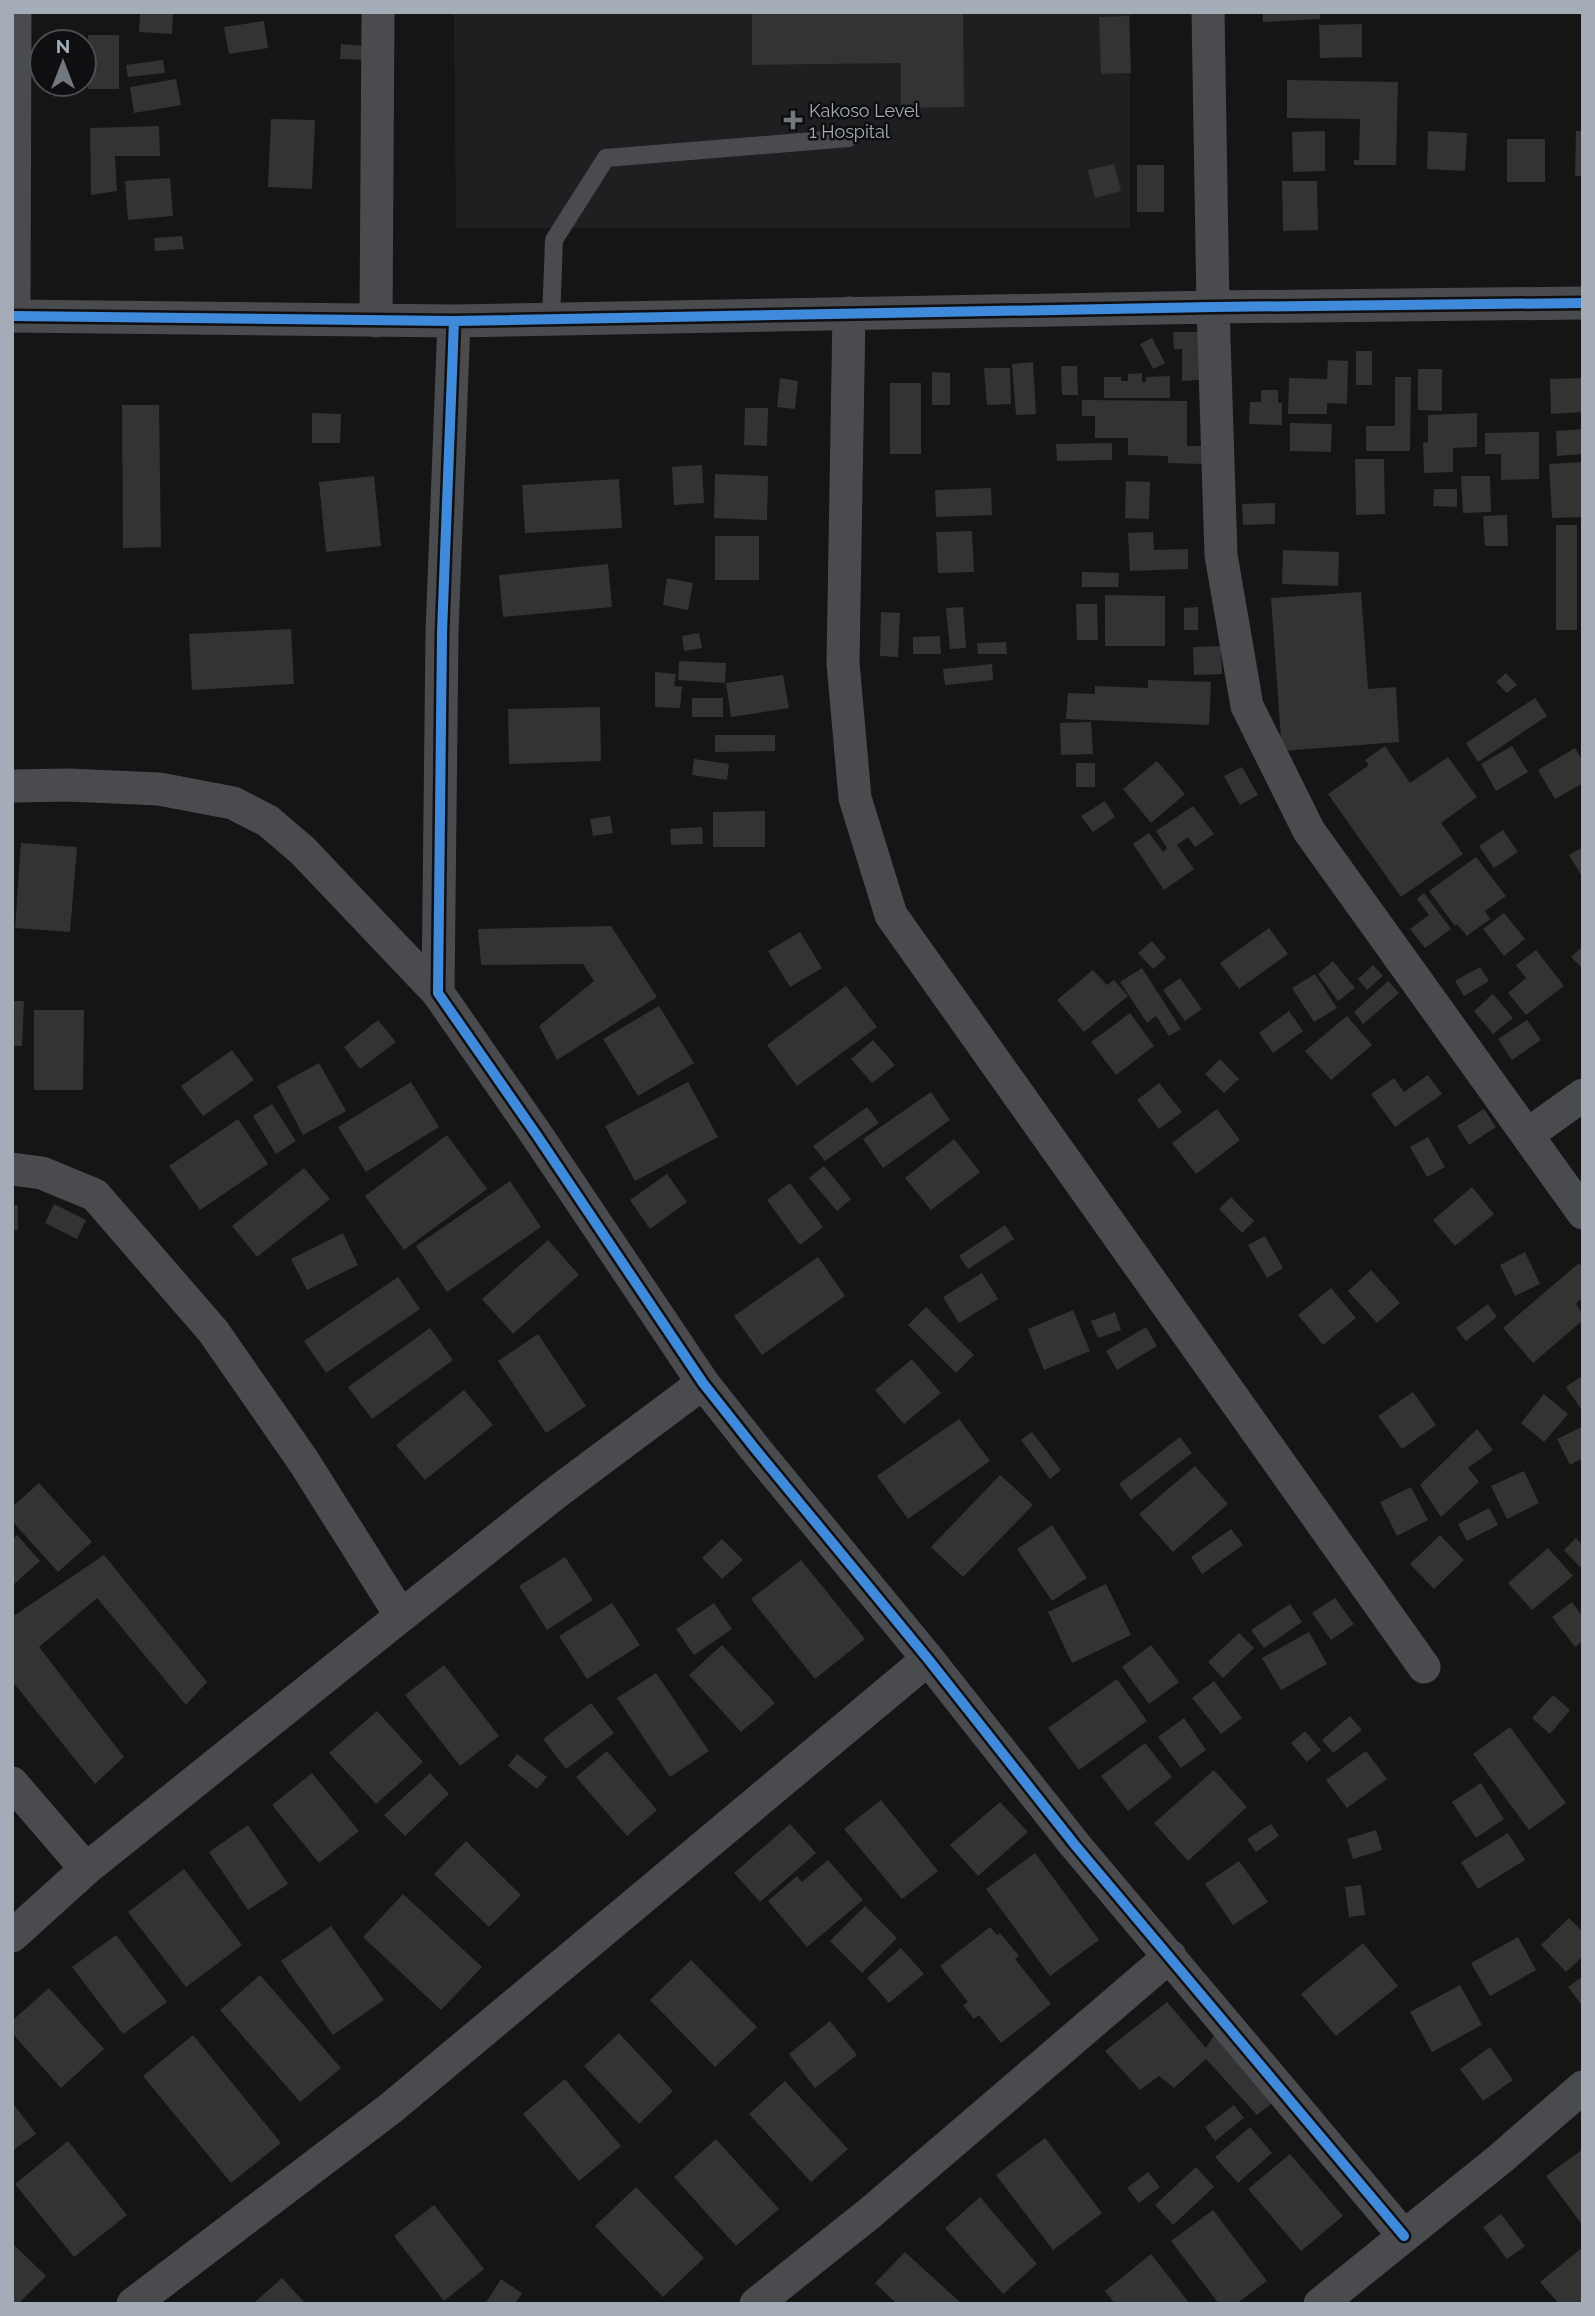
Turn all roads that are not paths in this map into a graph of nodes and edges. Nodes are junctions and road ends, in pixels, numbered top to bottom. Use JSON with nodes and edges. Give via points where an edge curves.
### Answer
{"nodes":[{"id":1,"x":15,"y":12,"type":"edge"},
{"id":2,"x":378,"y":12,"type":"edge"},
{"id":3,"x":1208,"y":12,"type":"edge"},
{"id":4,"x":849,"y":138,"type":"dead end"},
{"id":5,"x":1583,"y":303,"type":"edge"},
{"id":6,"x":1213,"y":307,"type":"junction"},
{"id":7,"x":849,"y":313,"type":"junction"},
{"id":8,"x":13,"y":316,"type":"edge"},
{"id":9,"x":551,"y":319,"type":"junction"},
{"id":10,"x":376,"y":321,"type":"junction"},
{"id":11,"x":454,"y":321,"type":"junction"},
{"id":12,"x":12,"y":786,"type":"edge"},
{"id":13,"x":438,"y":993,"type":"junction"},
{"id":14,"x":1583,"y":1095,"type":"edge"},
{"id":15,"x":1527,"y":1135,"type":"junction"},
{"id":16,"x":12,"y":1169,"type":"edge"},
{"id":17,"x":1583,"y":1213,"type":"edge"},
{"id":18,"x":703,"y":1382,"type":"junction"},
{"id":19,"x":401,"y":1616,"type":"junction"},
{"id":20,"x":928,"y":1659,"type":"junction"},
{"id":21,"x":1424,"y":1667,"type":"dead end"},
{"id":22,"x":12,"y":1783,"type":"edge"},
{"id":23,"x":86,"y":1869,"type":"junction"},
{"id":24,"x":12,"y":1936,"type":"edge"},
{"id":25,"x":1170,"y":1955,"type":"junction"},
{"id":26,"x":1583,"y":2087,"type":"edge"},
{"id":27,"x":1404,"y":2236,"type":"junction"},
{"id":28,"x":133,"y":2304,"type":"edge"},
{"id":29,"x":756,"y":2304,"type":"edge"},
{"id":30,"x":1320,"y":2304,"type":"edge"}],
"edges":[{"from":1,"to":8,"type":"street"},
{"from":2,"to":10,"type":"street"},
{"from":3,"to":6,"type":"street"},
{"from":4,"to":9,"type":"lane","via":[[606,158],[554,240]]},
{"from":5,"to":6,"type":"street"},
{"from":6,"to":7,"type":"street"},
{"from":6,"to":15,"type":"street","via":[[1221,555],[1247,706],[1309,831]]},
{"from":7,"to":9,"type":"street"},
{"from":7,"to":21,"type":"street","via":[[843,663],[855,798],[891,915]]},
{"from":8,"to":10,"type":"street"},
{"from":9,"to":11,"type":"street"},
{"from":10,"to":11,"type":"street"},
{"from":11,"to":13,"type":"street","via":[[442,633]]},
{"from":12,"to":13,"type":"street","via":[[159,789],[233,803],[268,821],[302,850]]},
{"from":13,"to":18,"type":"street"},
{"from":14,"to":15,"type":"street"},
{"from":15,"to":17,"type":"street"},
{"from":16,"to":19,"type":"street","via":[[42,1172],[95,1195],[213,1331],[304,1462]]},
{"from":18,"to":19,"type":"street"},
{"from":18,"to":20,"type":"street"},
{"from":19,"to":23,"type":"street"},
{"from":20,"to":25,"type":"street","via":[[1075,1845]]},
{"from":20,"to":28,"type":"street","via":[[391,2108]]},
{"from":22,"to":23,"type":"street"},
{"from":23,"to":24,"type":"street"},
{"from":25,"to":27,"type":"street"},
{"from":25,"to":29,"type":"street","via":[[870,2213]]},
{"from":26,"to":27,"type":"street"},
{"from":27,"to":30,"type":"street"}]}
